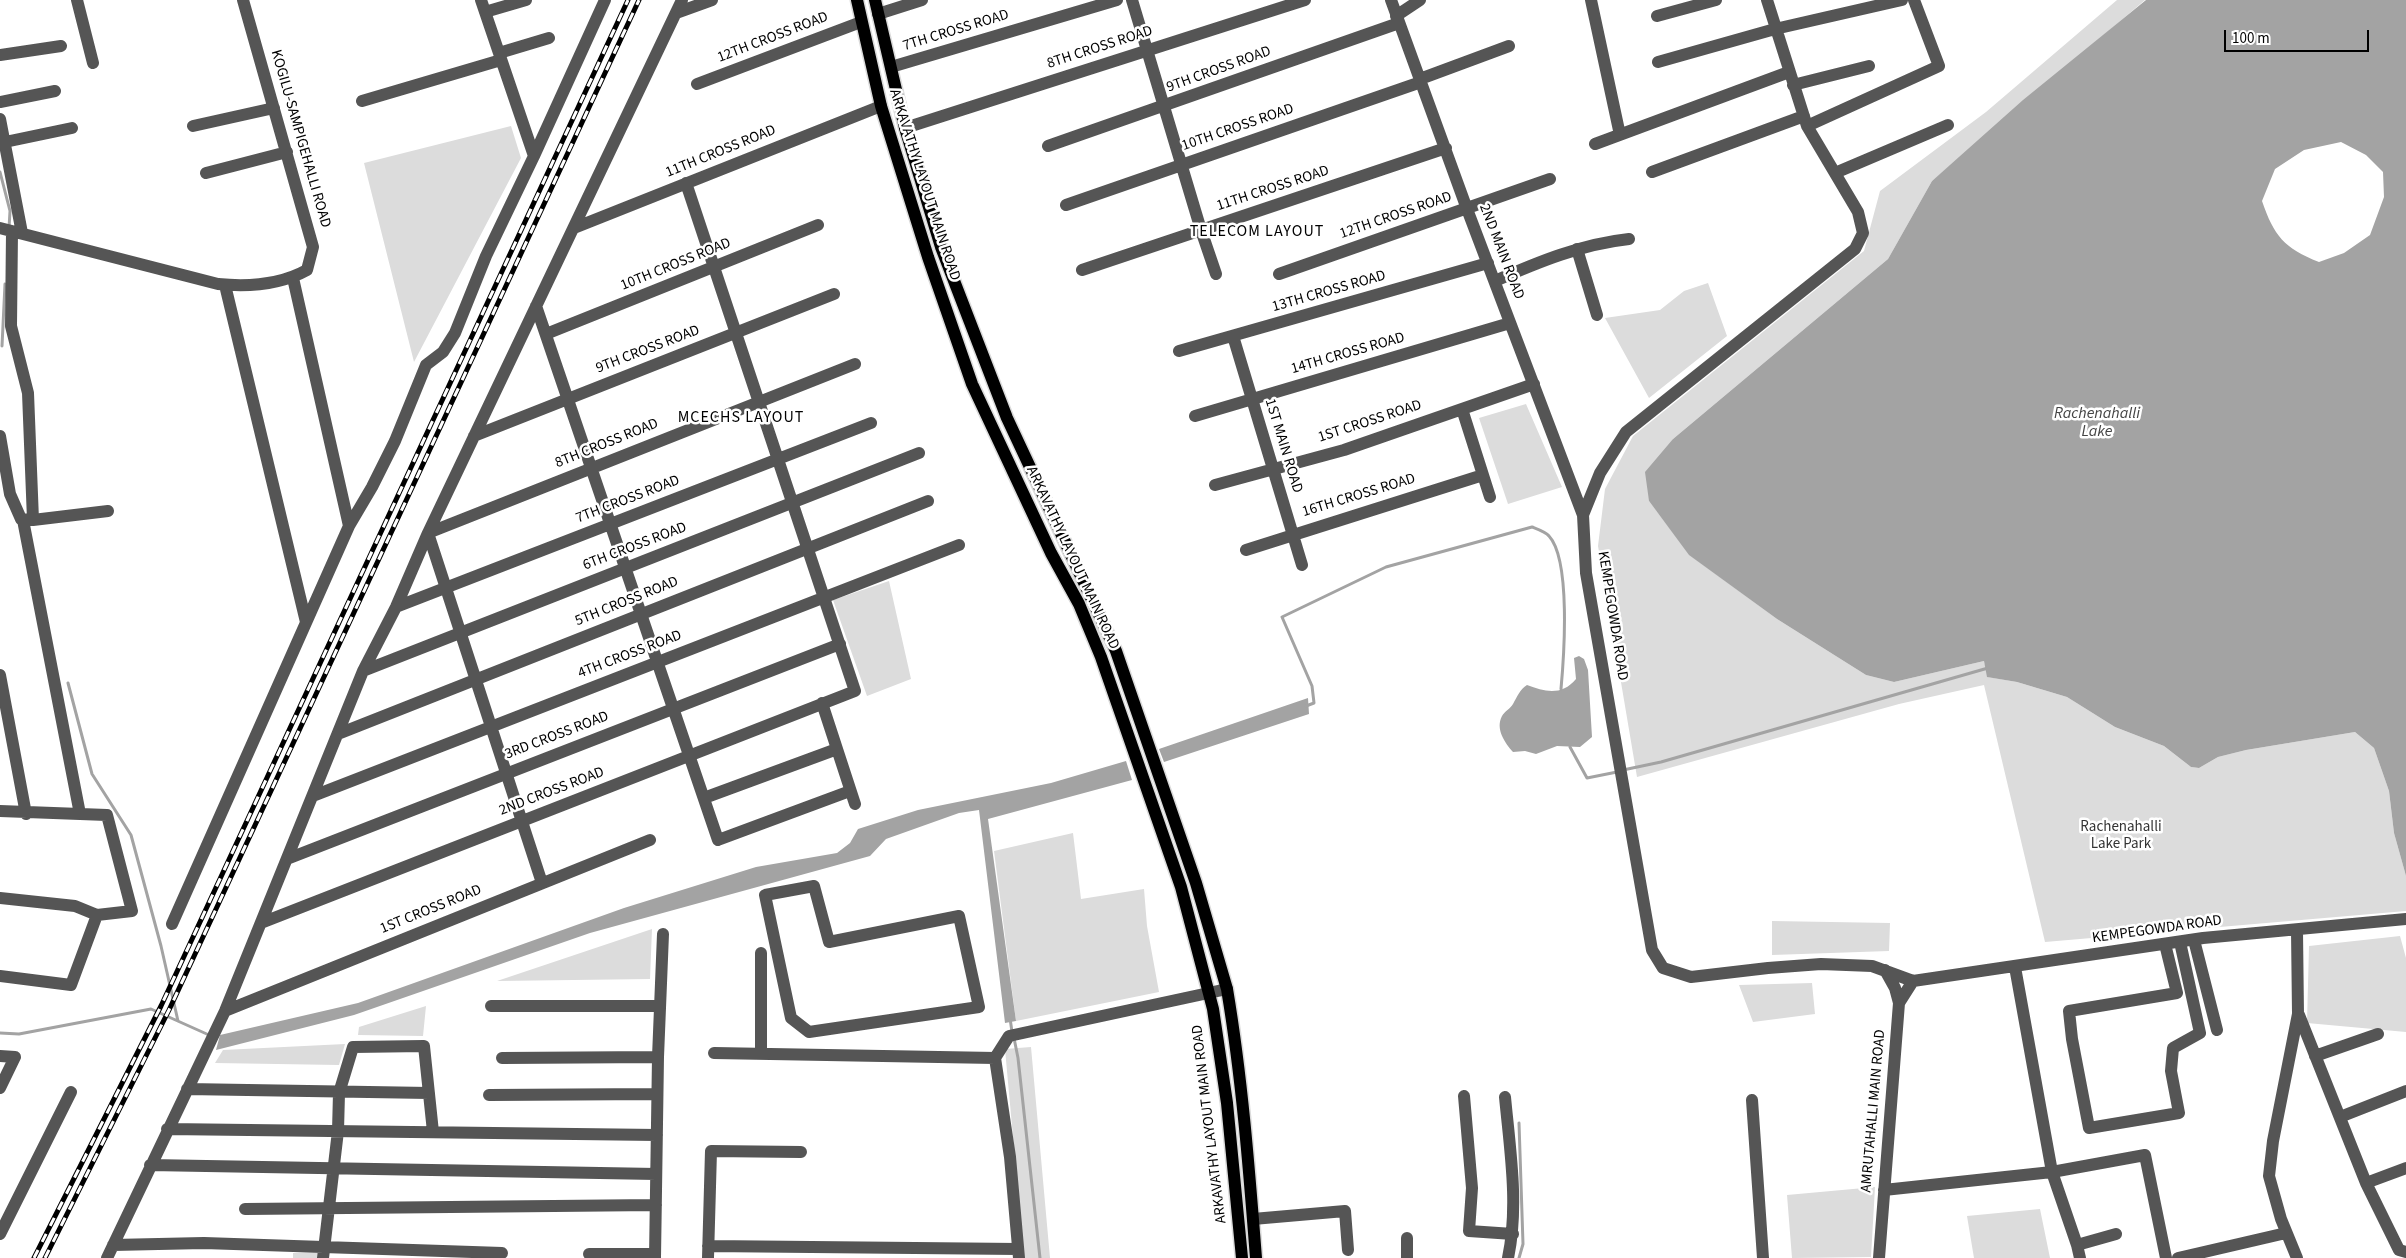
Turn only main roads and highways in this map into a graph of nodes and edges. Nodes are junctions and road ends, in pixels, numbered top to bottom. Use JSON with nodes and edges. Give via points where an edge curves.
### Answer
{"nodes":[{"id":1,"x":857,"y":0,"type":"edge"},
{"id":2,"x":875,"y":0,"type":"edge"},
{"id":3,"x":1007,"y":418,"type":"junction"},
{"id":4,"x":991,"y":425,"type":"junction"},
{"id":5,"x":1242,"y":1258,"type":"edge"},
{"id":6,"x":1256,"y":1258,"type":"edge"}],
"edges":[{"from":1,"to":4,"type":"main road","name":"ARKAVATHY LAYOUT MAIN ROAD","via":[[881,106],[928,257],[972,384]]},
{"from":2,"to":3,"type":"main road","name":"ARKAVATHY LAYOUT MAIN ROAD","via":[[905,128],[941,247]]},
{"from":3,"to":4,"type":"main road"},
{"from":3,"to":6,"type":"main road","name":"ARKAVATHY LAYOUT MAIN ROAD","via":[[1116,651],[1196,883],[1227,989],[1242,1101]]},
{"from":4,"to":5,"type":"main road","name":"ARKAVATHY LAYOUT MAIN ROAD","via":[[1051,553],[1079,604],[1101,657],[1181,887],[1209,994],[1227,1103]]}]}
